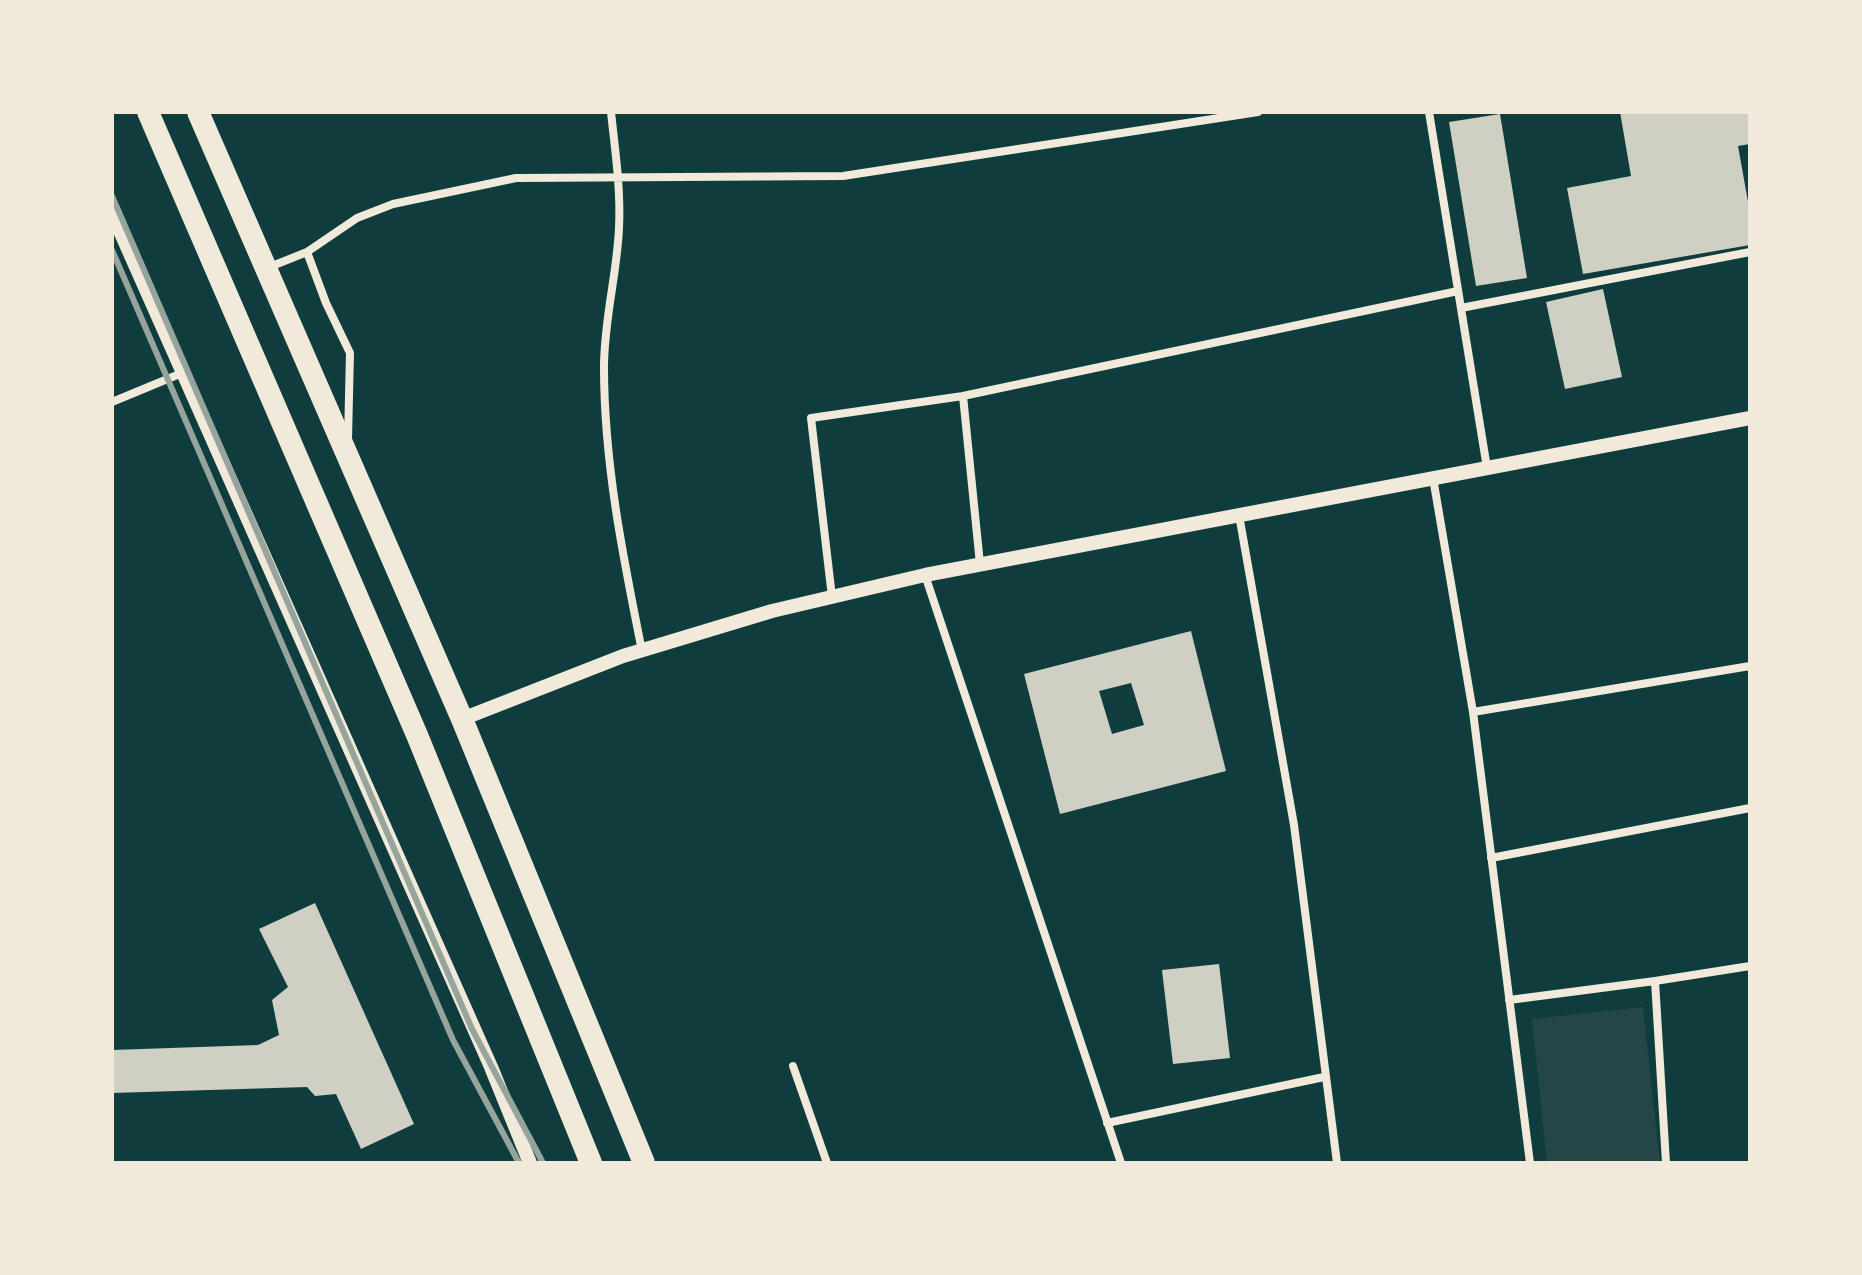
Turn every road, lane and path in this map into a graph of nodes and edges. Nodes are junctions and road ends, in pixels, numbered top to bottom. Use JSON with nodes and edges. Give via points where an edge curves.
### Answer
{"nodes":[{"id":1,"x":148,"y":112,"type":"edge"},
{"id":2,"x":198,"y":112,"type":"edge"},
{"id":3,"x":611,"y":112,"type":"edge"},
{"id":4,"x":1258,"y":112,"type":"edge"},
{"id":5,"x":1429,"y":112,"type":"edge"},
{"id":6,"x":617,"y":176,"type":"junction"},
{"id":7,"x":112,"y":213,"type":"edge"},
{"id":8,"x":307,"y":252,"type":"junction"},
{"id":9,"x":1750,"y":252,"type":"edge"},
{"id":10,"x":265,"y":269,"type":"junction"},
{"id":11,"x":1458,"y":291,"type":"junction"},
{"id":12,"x":1461,"y":308,"type":"junction"},
{"id":13,"x":182,"y":373,"type":"junction"},
{"id":14,"x":963,"y":396,"type":"junction"},
{"id":15,"x":112,"y":402,"type":"edge"},
{"id":16,"x":1750,"y":418,"type":"edge"},
{"id":17,"x":348,"y":459,"type":"junction"},
{"id":18,"x":1487,"y":468,"type":"junction"},
{"id":19,"x":1433,"y":478,"type":"junction"},
{"id":20,"x":1239,"y":515,"type":"junction"},
{"id":21,"x":980,"y":564,"type":"junction"},
{"id":22,"x":925,"y":575,"type":"junction"},
{"id":23,"x":832,"y":597,"type":"junction"},
{"id":24,"x":642,"y":651,"type":"junction"},
{"id":25,"x":1750,"y":666,"type":"edge"},
{"id":26,"x":1473,"y":712,"type":"junction"},
{"id":27,"x":462,"y":719,"type":"junction"},
{"id":28,"x":1750,"y":808,"type":"edge"},
{"id":29,"x":1491,"y":858,"type":"junction"},
{"id":30,"x":1750,"y":966,"type":"edge"},
{"id":31,"x":1655,"y":981,"type":"junction"},
{"id":32,"x":1509,"y":1000,"type":"junction"},
{"id":33,"x":793,"y":1066,"type":"dead end"},
{"id":34,"x":1324,"y":1077,"type":"junction"},
{"id":35,"x":1107,"y":1123,"type":"junction"},
{"id":36,"x":530,"y":1163,"type":"edge"},
{"id":37,"x":591,"y":1163,"type":"edge"},
{"id":38,"x":644,"y":1163,"type":"edge"},
{"id":39,"x":827,"y":1163,"type":"edge"},
{"id":40,"x":1121,"y":1163,"type":"edge"},
{"id":41,"x":1337,"y":1163,"type":"edge"},
{"id":42,"x":1530,"y":1163,"type":"edge"},
{"id":43,"x":1666,"y":1163,"type":"edge"}],
"edges":[{"from":1,"to":37,"type":"highway","via":[[417,735]]},
{"from":2,"to":10,"type":"highway"},
{"from":3,"to":6,"type":"street"},
{"from":4,"to":6,"type":"street","via":[[843,176]]},
{"from":5,"to":11,"type":"street"},
{"from":6,"to":8,"type":"street","via":[[516,178],[393,204],[357,218]]},
{"from":6,"to":24,"type":"street","via":[[619,228],[604,365],[606,437],[617,527]]},
{"from":7,"to":13,"type":"street"},
{"from":8,"to":10,"type":"street"},
{"from":8,"to":17,"type":"street","via":[[350,353]]},
{"from":9,"to":12,"type":"street"},
{"from":10,"to":17,"type":"highway"},
{"from":11,"to":12,"type":"street"},
{"from":11,"to":14,"type":"street"},
{"from":12,"to":18,"type":"street"},
{"from":13,"to":15,"type":"street"},
{"from":13,"to":36,"type":"street"},
{"from":14,"to":21,"type":"street"},
{"from":14,"to":23,"type":"street","via":[[811,418]]},
{"from":16,"to":18,"type":"street"},
{"from":17,"to":27,"type":"highway"},
{"from":18,"to":19,"type":"street"},
{"from":19,"to":20,"type":"street"},
{"from":19,"to":26,"type":"street"},
{"from":20,"to":21,"type":"street"},
{"from":20,"to":34,"type":"street","via":[[1294,825]]},
{"from":21,"to":22,"type":"street"},
{"from":22,"to":23,"type":"street"},
{"from":22,"to":35,"type":"street"},
{"from":23,"to":24,"type":"street"},
{"from":24,"to":27,"type":"street"},
{"from":25,"to":26,"type":"street"},
{"from":26,"to":29,"type":"street"},
{"from":27,"to":38,"type":"highway"},
{"from":28,"to":29,"type":"street"},
{"from":29,"to":32,"type":"street"},
{"from":30,"to":31,"type":"street"},
{"from":31,"to":32,"type":"street"},
{"from":31,"to":43,"type":"street"},
{"from":32,"to":42,"type":"street"},
{"from":33,"to":39,"type":"street"},
{"from":34,"to":35,"type":"street"},
{"from":34,"to":41,"type":"street"},
{"from":35,"to":40,"type":"street"}]}
